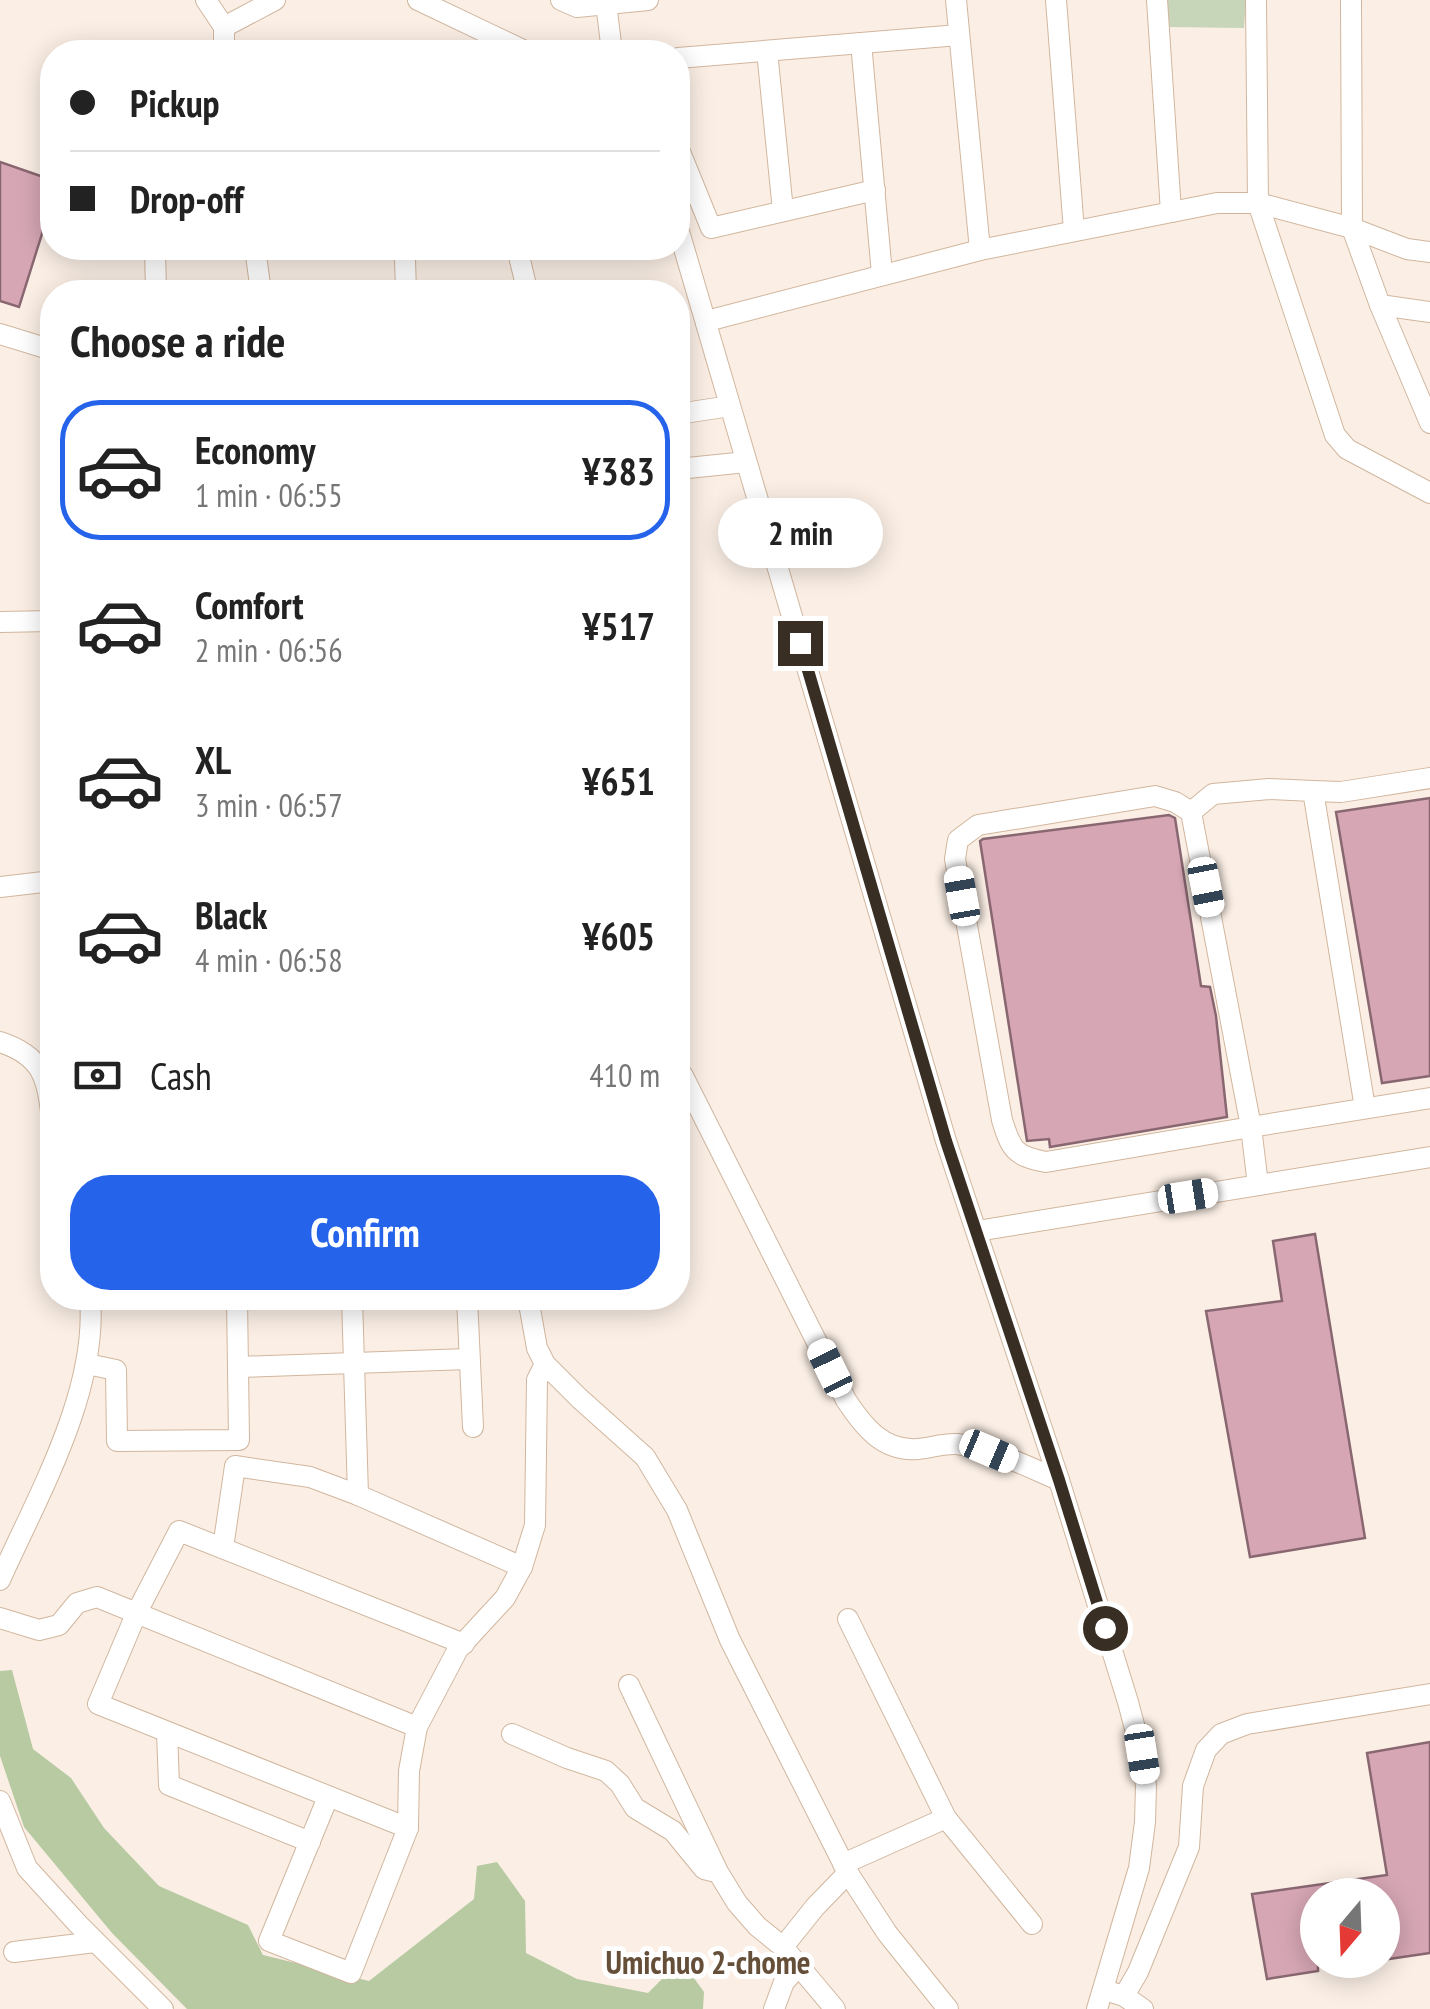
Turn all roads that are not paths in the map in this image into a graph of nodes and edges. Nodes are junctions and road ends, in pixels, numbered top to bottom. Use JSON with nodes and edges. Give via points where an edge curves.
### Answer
{"nodes":[{"id":1,"x":206,"y":0,"type":"edge"},
{"id":2,"x":276,"y":0,"type":"edge"},
{"id":3,"x":560,"y":0,"type":"edge"},
{"id":4,"x":648,"y":0,"type":"edge"},
{"id":5,"x":956,"y":0,"type":"edge"},
{"id":6,"x":1056,"y":0,"type":"edge"},
{"id":7,"x":1157,"y":0,"type":"edge"},
{"id":8,"x":1256,"y":0,"type":"edge"},
{"id":9,"x":1352,"y":0,"type":"edge"},
{"id":10,"x":425,"y":1,"type":"edge"},
{"id":11,"x":606,"y":3,"type":"junction"},
{"id":12,"x":224,"y":28,"type":"junction"},
{"id":13,"x":959,"y":35,"type":"junction"},
{"id":14,"x":224,"y":40,"type":"edge"},
{"id":15,"x":503,"y":40,"type":"edge"},
{"id":16,"x":611,"y":40,"type":"edge"},
{"id":17,"x":861,"y":43,"type":"junction"},
{"id":18,"x":767,"y":51,"type":"junction"},
{"id":19,"x":690,"y":57,"type":"edge"},
{"id":20,"x":690,"y":175,"type":"edge"},
{"id":21,"x":875,"y":190,"type":"junction"},
{"id":22,"x":1258,"y":203,"type":"junction"},
{"id":23,"x":783,"y":211,"type":"junction"},
{"id":24,"x":1171,"y":212,"type":"junction"},
{"id":25,"x":1352,"y":228,"type":"junction"},
{"id":26,"x":1074,"y":231,"type":"junction"},
{"id":27,"x":980,"y":250,"type":"junction"},
{"id":28,"x":1430,"y":252,"type":"edge"},
{"id":29,"x":688,"y":260,"type":"edge"},
{"id":30,"x":882,"y":274,"type":"junction"},
{"id":31,"x":1380,"y":305,"type":"junction"},
{"id":32,"x":1430,"y":312,"type":"edge"},
{"id":33,"x":707,"y":321,"type":"junction"},
{"id":34,"x":0,"y":334,"type":"edge"},
{"id":35,"x":40,"y":346,"type":"edge"},
{"id":36,"x":730,"y":406,"type":"junction"},
{"id":37,"x":690,"y":412,"type":"edge"},
{"id":38,"x":1430,"y":423,"type":"edge"},
{"id":39,"x":746,"y":462,"type":"junction"},
{"id":40,"x":690,"y":468,"type":"edge"},
{"id":41,"x":1430,"y":492,"type":"edge"},
{"id":42,"x":40,"y":621,"type":"edge"},
{"id":43,"x":0,"y":622,"type":"edge"},
{"id":44,"x":1430,"y":778,"type":"edge"},
{"id":45,"x":1313,"y":792,"type":"junction"},
{"id":46,"x":1191,"y":812,"type":"junction"},
{"id":47,"x":40,"y":882,"type":"edge"},
{"id":48,"x":0,"y":886,"type":"edge"},
{"id":49,"x":0,"y":1042,"type":"edge"},
{"id":50,"x":40,"y":1070,"type":"edge"},
{"id":51,"x":690,"y":1089,"type":"edge"},
{"id":52,"x":1430,"y":1098,"type":"edge"},
{"id":53,"x":1365,"y":1108,"type":"junction"},
{"id":54,"x":1251,"y":1127,"type":"junction"},
{"id":55,"x":1430,"y":1157,"type":"edge"},
{"id":56,"x":1258,"y":1185,"type":"junction"},
{"id":57,"x":978,"y":1230,"type":"junction"},
{"id":58,"x":91,"y":1310,"type":"edge"},
{"id":59,"x":236,"y":1310,"type":"edge"},
{"id":60,"x":352,"y":1310,"type":"edge"},
{"id":61,"x":467,"y":1310,"type":"edge"},
{"id":62,"x":530,"y":1310,"type":"edge"},
{"id":63,"x":468,"y":1358,"type":"junction"},
{"id":64,"x":354,"y":1362,"type":"junction"},
{"id":65,"x":87,"y":1364,"type":"junction"},
{"id":66,"x":545,"y":1364,"type":"junction"},
{"id":67,"x":238,"y":1367,"type":"junction"},
{"id":68,"x":473,"y":1428,"type":"dead end"},
{"id":69,"x":1059,"y":1480,"type":"junction"},
{"id":70,"x":358,"y":1495,"type":"junction"},
{"id":71,"x":222,"y":1548,"type":"junction"},
{"id":72,"x":522,"y":1567,"type":"junction"},
{"id":73,"x":0,"y":1580,"type":"edge"},
{"id":74,"x":137,"y":1612,"type":"junction"},
{"id":75,"x":0,"y":1618,"type":"edge"},
{"id":76,"x":848,"y":1619,"type":"dead end"},
{"id":77,"x":464,"y":1644,"type":"junction"},
{"id":78,"x":629,"y":1685,"type":"dead end"},
{"id":79,"x":1430,"y":1694,"type":"edge"},
{"id":80,"x":417,"y":1726,"type":"junction"},
{"id":81,"x":168,"y":1732,"type":"junction"},
{"id":82,"x":512,"y":1734,"type":"dead end"},
{"id":83,"x":328,"y":1797,"type":"junction"},
{"id":84,"x":0,"y":1801,"type":"edge"},
{"id":85,"x":946,"y":1818,"type":"junction"},
{"id":86,"x":408,"y":1828,"type":"junction"},
{"id":87,"x":310,"y":1842,"type":"junction"},
{"id":88,"x":846,"y":1868,"type":"junction"},
{"id":89,"x":718,"y":1872,"type":"junction"},
{"id":90,"x":1032,"y":1924,"type":"dead end"},
{"id":91,"x":95,"y":1942,"type":"junction"},
{"id":92,"x":783,"y":1946,"type":"junction"},
{"id":93,"x":14,"y":1952,"type":"dead end"},
{"id":94,"x":798,"y":1967,"type":"junction"},
{"id":95,"x":1124,"y":1996,"type":"junction"},
{"id":96,"x":1100,"y":1999,"type":"edge"},
{"id":97,"x":163,"y":2009,"type":"edge"},
{"id":98,"x":774,"y":2009,"type":"edge"},
{"id":99,"x":835,"y":2009,"type":"edge"},
{"id":100,"x":948,"y":2009,"type":"edge"},
{"id":101,"x":1142,"y":2009,"type":"edge"}],
"edges":[{"from":1,"to":12,"type":"street"},
{"from":2,"to":12,"type":"street"},
{"from":3,"to":11,"type":"street","via":[[577,7]]},
{"from":4,"to":11,"type":"street"},
{"from":5,"to":13,"type":"street"},
{"from":6,"to":26,"type":"street"},
{"from":7,"to":24,"type":"street"},
{"from":8,"to":22,"type":"street"},
{"from":9,"to":25,"type":"street"},
{"from":10,"to":15,"type":"street"},
{"from":11,"to":16,"type":"street"},
{"from":12,"to":14,"type":"street"},
{"from":13,"to":17,"type":"street"},
{"from":13,"to":27,"type":"street"},
{"from":17,"to":18,"type":"street"},
{"from":17,"to":21,"type":"street"},
{"from":18,"to":19,"type":"street"},
{"from":18,"to":23,"type":"street"},
{"from":20,"to":23,"type":"street","via":[[712,228]]},
{"from":21,"to":23,"type":"street"},
{"from":21,"to":30,"type":"street"},
{"from":22,"to":24,"type":"street"},
{"from":22,"to":25,"type":"street"},
{"from":22,"to":41,"type":"street","via":[[1335,435],[1348,449]]},
{"from":24,"to":26,"type":"street"},
{"from":25,"to":28,"type":"street"},
{"from":25,"to":31,"type":"street"},
{"from":26,"to":27,"type":"street"},
{"from":27,"to":30,"type":"street"},
{"from":29,"to":33,"type":"street"},
{"from":30,"to":33,"type":"street"},
{"from":31,"to":32,"type":"street"},
{"from":31,"to":38,"type":"street"},
{"from":33,"to":36,"type":"street"},
{"from":34,"to":35,"type":"street"},
{"from":36,"to":37,"type":"street"},
{"from":36,"to":39,"type":"street"},
{"from":39,"to":40,"type":"street"},
{"from":39,"to":57,"type":"street"},
{"from":42,"to":43,"type":"street"},
{"from":44,"to":45,"type":"street"},
{"from":45,"to":46,"type":"street","via":[[1213,794]]},
{"from":45,"to":53,"type":"street"},
{"from":46,"to":54,"type":"street"},
{"from":46,"to":54,"type":"street","via":[[1155,796],[978,824],[958,840],[955,859],[1002,1120],[1010,1146],[1046,1162]]},
{"from":47,"to":48,"type":"street"},
{"from":49,"to":50,"type":"street","via":[[28,1053]]},
{"from":51,"to":69,"type":"street","via":[[863,1426],[887,1444],[989,1451]]},
{"from":52,"to":53,"type":"street"},
{"from":53,"to":54,"type":"street"},
{"from":54,"to":56,"type":"street"},
{"from":55,"to":56,"type":"street"},
{"from":56,"to":57,"type":"street"},
{"from":57,"to":69,"type":"street"},
{"from":58,"to":65,"type":"street"},
{"from":59,"to":67,"type":"street"},
{"from":60,"to":64,"type":"street"},
{"from":61,"to":63,"type":"street"},
{"from":62,"to":66,"type":"street"},
{"from":63,"to":64,"type":"street"},
{"from":63,"to":68,"type":"street"},
{"from":64,"to":67,"type":"street"},
{"from":64,"to":70,"type":"street"},
{"from":65,"to":67,"type":"street","via":[[116,1370],[117,1442],[239,1440]]},
{"from":65,"to":73,"type":"street","via":[[65,1435]]},
{"from":66,"to":72,"type":"street","via":[[538,1380],[535,1525]]},
{"from":66,"to":88,"type":"street","via":[[645,1457],[677,1510],[730,1640]]},
{"from":69,"to":96,"type":"street","via":[[1128,1702],[1146,1786],[1139,1868]]},
{"from":70,"to":71,"type":"street","via":[[310,1477],[236,1466]]},
{"from":70,"to":72,"type":"street"},
{"from":71,"to":74,"type":"street","via":[[178,1532]]},
{"from":71,"to":77,"type":"street"},
{"from":72,"to":77,"type":"street","via":[[505,1598]]},
{"from":74,"to":75,"type":"street","via":[[97,1597],[49,1628]]},
{"from":74,"to":80,"type":"street"},
{"from":74,"to":81,"type":"street","via":[[98,1704]]},
{"from":76,"to":85,"type":"street"},
{"from":77,"to":80,"type":"street"},
{"from":78,"to":89,"type":"street"},
{"from":79,"to":95,"type":"street","via":[[1221,1734],[1206,1750],[1193,1786],[1189,1847],[1179,1876]]},
{"from":80,"to":86,"type":"street"},
{"from":81,"to":83,"type":"street"},
{"from":81,"to":87,"type":"street","via":[[169,1786]]},
{"from":82,"to":89,"type":"street","via":[[606,1771],[635,1808],[674,1831],[704,1869]]},
{"from":83,"to":86,"type":"street"},
{"from":83,"to":87,"type":"street"},
{"from":84,"to":91,"type":"street","via":[[27,1868]]},
{"from":85,"to":88,"type":"street"},
{"from":85,"to":90,"type":"street"},
{"from":86,"to":87,"type":"street","via":[[351,1973],[269,1941]]},
{"from":88,"to":92,"type":"street"},
{"from":88,"to":100,"type":"street"},
{"from":89,"to":92,"type":"street","via":[[757,1926]]},
{"from":91,"to":93,"type":"street"},
{"from":91,"to":97,"type":"street"},
{"from":92,"to":94,"type":"street"},
{"from":94,"to":98,"type":"street"},
{"from":94,"to":99,"type":"street"},
{"from":95,"to":96,"type":"street"},
{"from":95,"to":101,"type":"street"}]}
